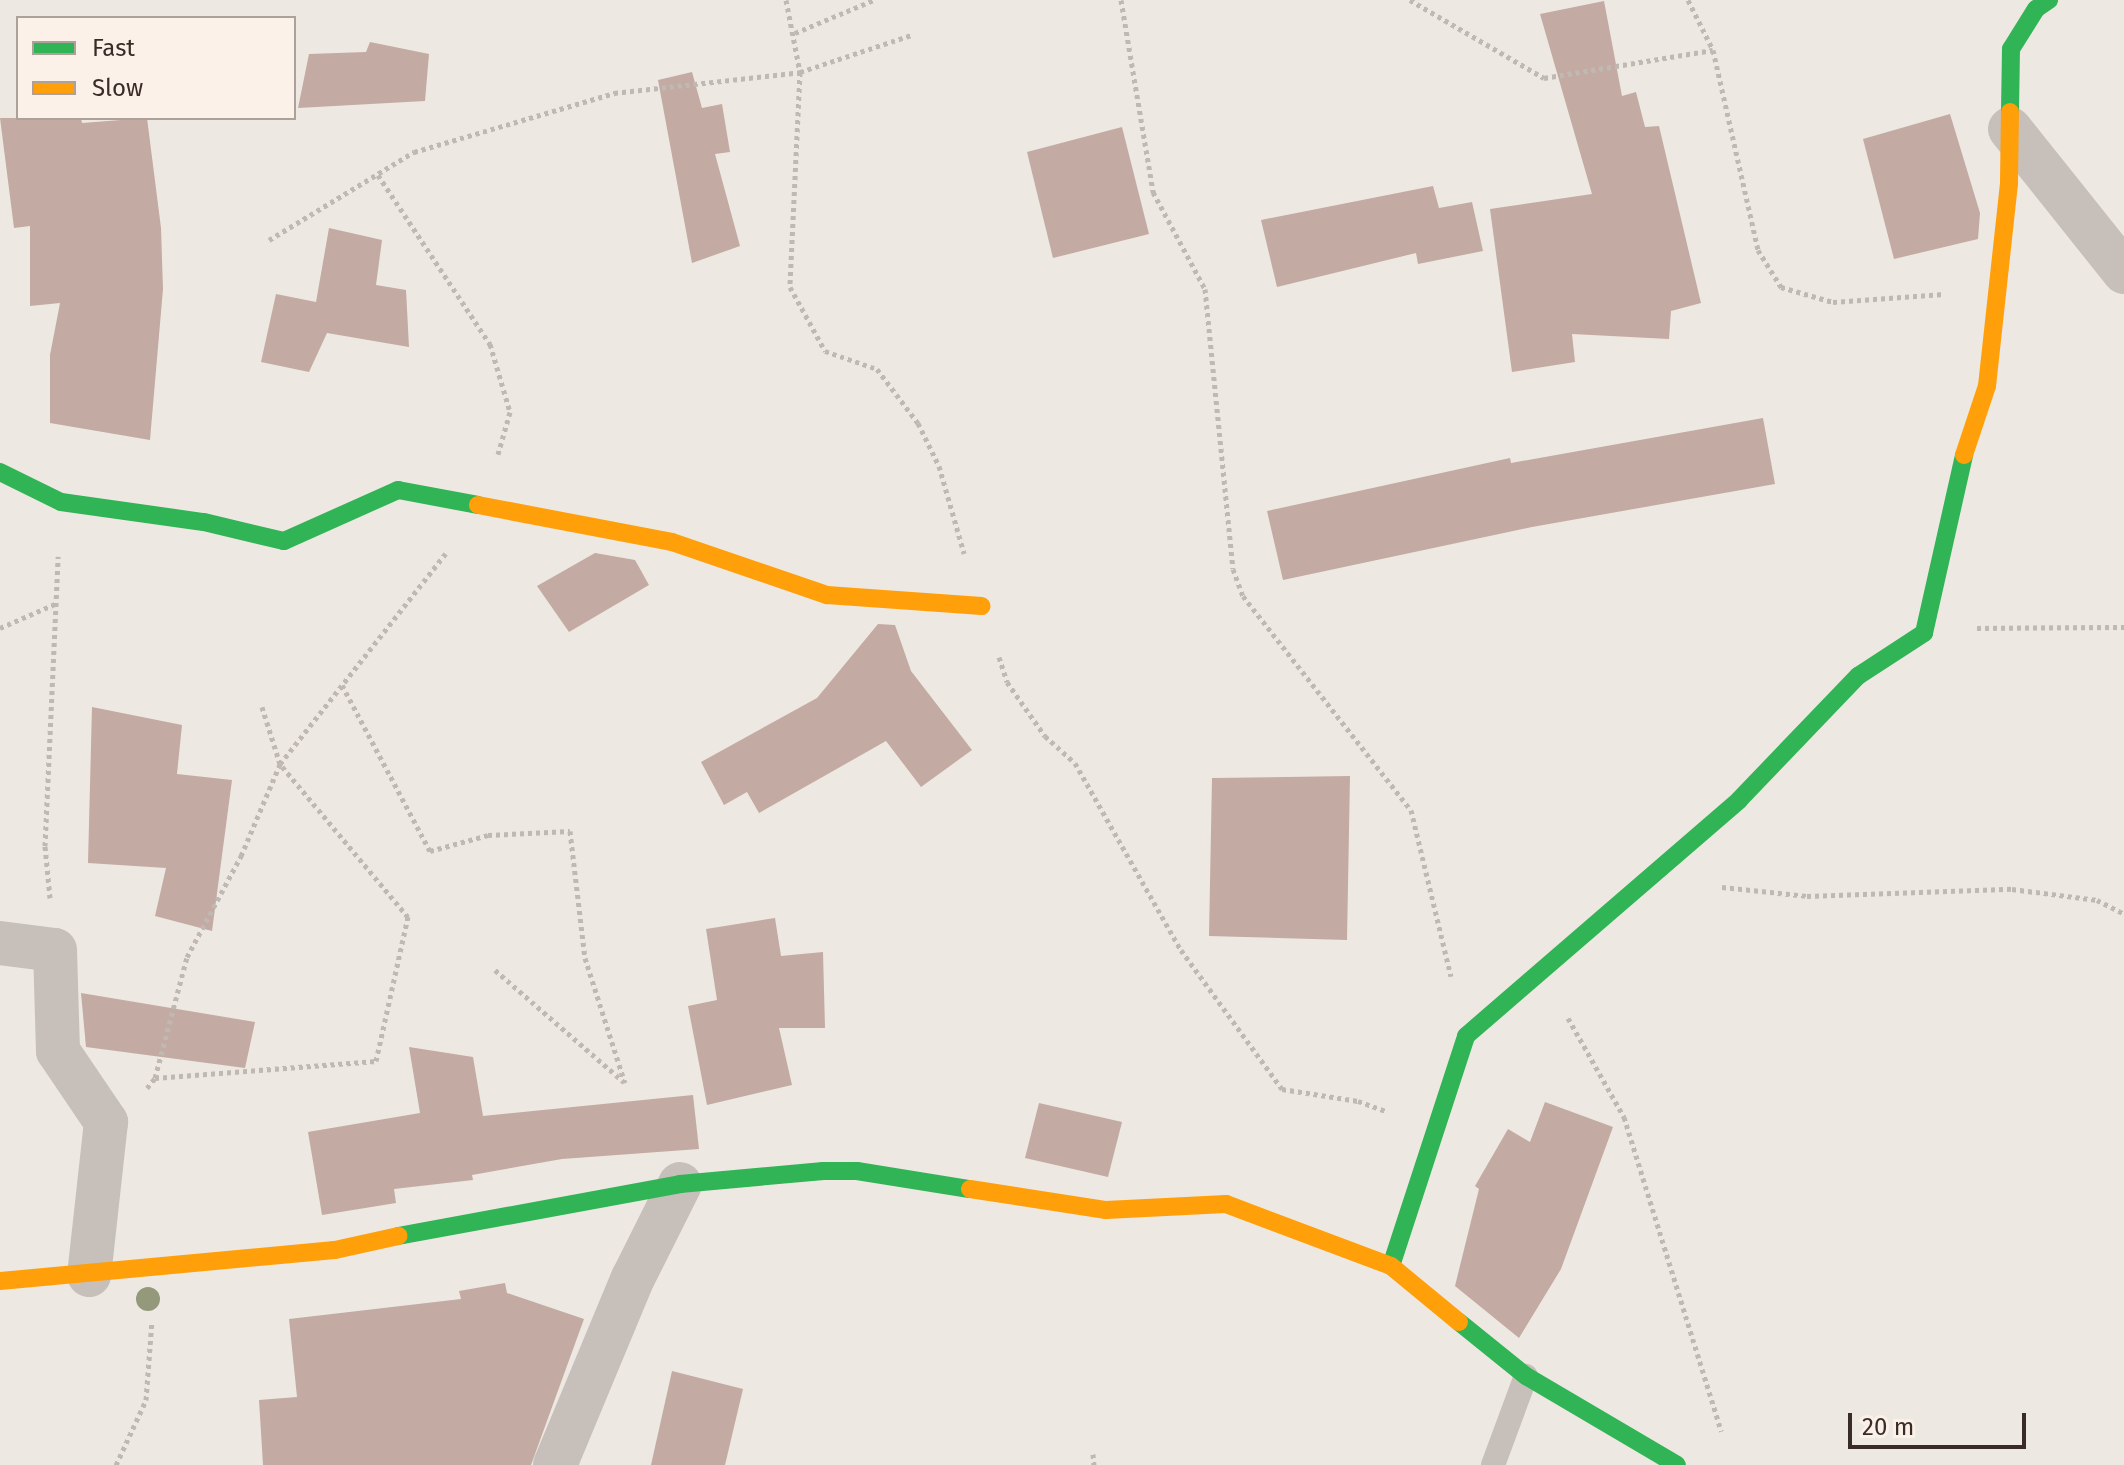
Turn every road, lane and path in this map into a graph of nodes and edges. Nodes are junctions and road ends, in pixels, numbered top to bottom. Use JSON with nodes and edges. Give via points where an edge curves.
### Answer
{"nodes":[{"id":1,"x":874,"y":0,"type":"edge"},
{"id":2,"x":1121,"y":0,"type":"edge"},
{"id":3,"x":1410,"y":0,"type":"edge"},
{"id":4,"x":1688,"y":0,"type":"edge"},
{"id":5,"x":2049,"y":0,"type":"edge"},
{"id":6,"x":795,"y":33,"type":"dead end"},
{"id":7,"x":911,"y":35,"type":"dead end"},
{"id":8,"x":1713,"y":50,"type":"junction"},
{"id":9,"x":2010,"y":129,"type":"junction"},
{"id":10,"x":378,"y":175,"type":"junction"},
{"id":11,"x":269,"y":240,"type":"dead end"},
{"id":12,"x":2124,"y":272,"type":"edge"},
{"id":13,"x":1997,"y":291,"type":"junction"},
{"id":14,"x":0,"y":472,"type":"edge"},
{"id":15,"x":61,"y":502,"type":"junction"},
{"id":16,"x":482,"y":507,"type":"junction"},
{"id":17,"x":55,"y":604,"type":"junction"},
{"id":18,"x":982,"y":606,"type":"dead end"},
{"id":19,"x":2124,"y":627,"type":"edge"},
{"id":20,"x":0,"y":628,"type":"edge"},
{"id":21,"x":1924,"y":633,"type":"junction"},
{"id":22,"x":342,"y":685,"type":"junction"},
{"id":23,"x":262,"y":707,"type":"dead end"},
{"id":24,"x":280,"y":764,"type":"junction"},
{"id":25,"x":1722,"y":887,"type":"dead end"},
{"id":26,"x":2124,"y":914,"type":"edge"},
{"id":27,"x":0,"y":943,"type":"edge"},
{"id":28,"x":55,"y":950,"type":"junction"},
{"id":29,"x":495,"y":970,"type":"dead end"},
{"id":30,"x":1541,"y":970,"type":"junction"},
{"id":31,"x":1466,"y":1036,"type":"junction"},
{"id":32,"x":155,"y":1078,"type":"junction"},
{"id":33,"x":108,"y":1135,"type":"junction"},
{"id":34,"x":680,"y":1184,"type":"junction"},
{"id":35,"x":1391,"y":1266,"type":"junction"},
{"id":36,"x":156,"y":1271,"type":"junction"},
{"id":37,"x":89,"y":1275,"type":"junction"},
{"id":38,"x":0,"y":1281,"type":"edge"},
{"id":39,"x":1526,"y":1376,"type":"junction"},
{"id":40,"x":1724,"y":1438,"type":"dead end"},
{"id":41,"x":1093,"y":1454,"type":"dead end"},
{"id":42,"x":116,"y":1465,"type":"edge"},
{"id":43,"x":555,"y":1465,"type":"edge"},
{"id":44,"x":1094,"y":1465,"type":"edge"},
{"id":45,"x":1493,"y":1465,"type":"edge"},
{"id":46,"x":1677,"y":1465,"type":"edge"}],
"edges":[{"from":1,"to":6,"type":"path"},
{"from":2,"to":31,"type":"path","via":[[1153,192],[1205,289],[1233,569],[1243,596],[1411,810]]},
{"from":3,"to":8,"type":"path","via":[[1544,78]]},
{"from":4,"to":8,"type":"path"},
{"from":5,"to":9,"type":"street","via":[[2036,9],[2011,49]]},
{"from":7,"to":10,"type":"path","via":[[800,72],[614,93],[414,152]]},
{"from":8,"to":13,"type":"path","via":[[1758,250],[1781,287],[1833,302]]},
{"from":9,"to":12,"type":"street"},
{"from":9,"to":13,"type":"street"},
{"from":10,"to":11,"type":"path"},
{"from":10,"to":16,"type":"path","via":[[490,344],[510,412]]},
{"from":13,"to":21,"type":"street","via":[[1987,386],[1955,483]]},
{"from":14,"to":15,"type":"street"},
{"from":15,"to":16,"type":"street","via":[[204,522],[284,541],[398,490]]},
{"from":15,"to":17,"type":"path"},
{"from":16,"to":18,"type":"street","via":[[672,542],[827,595]]},
{"from":16,"to":22,"type":"path"},
{"from":17,"to":20,"type":"path"},
{"from":17,"to":28,"type":"path","via":[[45,846]]},
{"from":19,"to":21,"type":"path"},
{"from":21,"to":30,"type":"street","via":[[1858,676],[1739,800]]},
{"from":22,"to":24,"type":"path"},
{"from":22,"to":29,"type":"path","via":[[430,851],[488,835],[570,831],[585,958],[625,1083]]},
{"from":23,"to":24,"type":"path"},
{"from":24,"to":32,"type":"path","via":[[241,856],[187,957]]},
{"from":24,"to":32,"type":"path","via":[[408,917],[376,1061]]},
{"from":25,"to":26,"type":"path","via":[[1807,896],[2012,889],[2097,900]]},
{"from":27,"to":28,"type":"street"},
{"from":28,"to":33,"type":"street","via":[[58,1051],[106,1122]]},
{"from":30,"to":31,"type":"street"},
{"from":30,"to":40,"type":"path","via":[[1624,1117]]},
{"from":31,"to":35,"type":"street"},
{"from":32,"to":33,"type":"path"},
{"from":33,"to":37,"type":"street"},
{"from":34,"to":35,"type":"street","via":[[857,1171],[1106,1210],[1226,1204]]},
{"from":34,"to":36,"type":"street","via":[[493,1215],[335,1250]]},
{"from":34,"to":43,"type":"street","via":[[633,1278]]},
{"from":35,"to":39,"type":"street"},
{"from":36,"to":37,"type":"street"},
{"from":36,"to":42,"type":"path","via":[[146,1400]]},
{"from":37,"to":38,"type":"street"},
{"from":39,"to":45,"type":"lane"},
{"from":39,"to":46,"type":"street"},
{"from":41,"to":44,"type":"path"}]}
